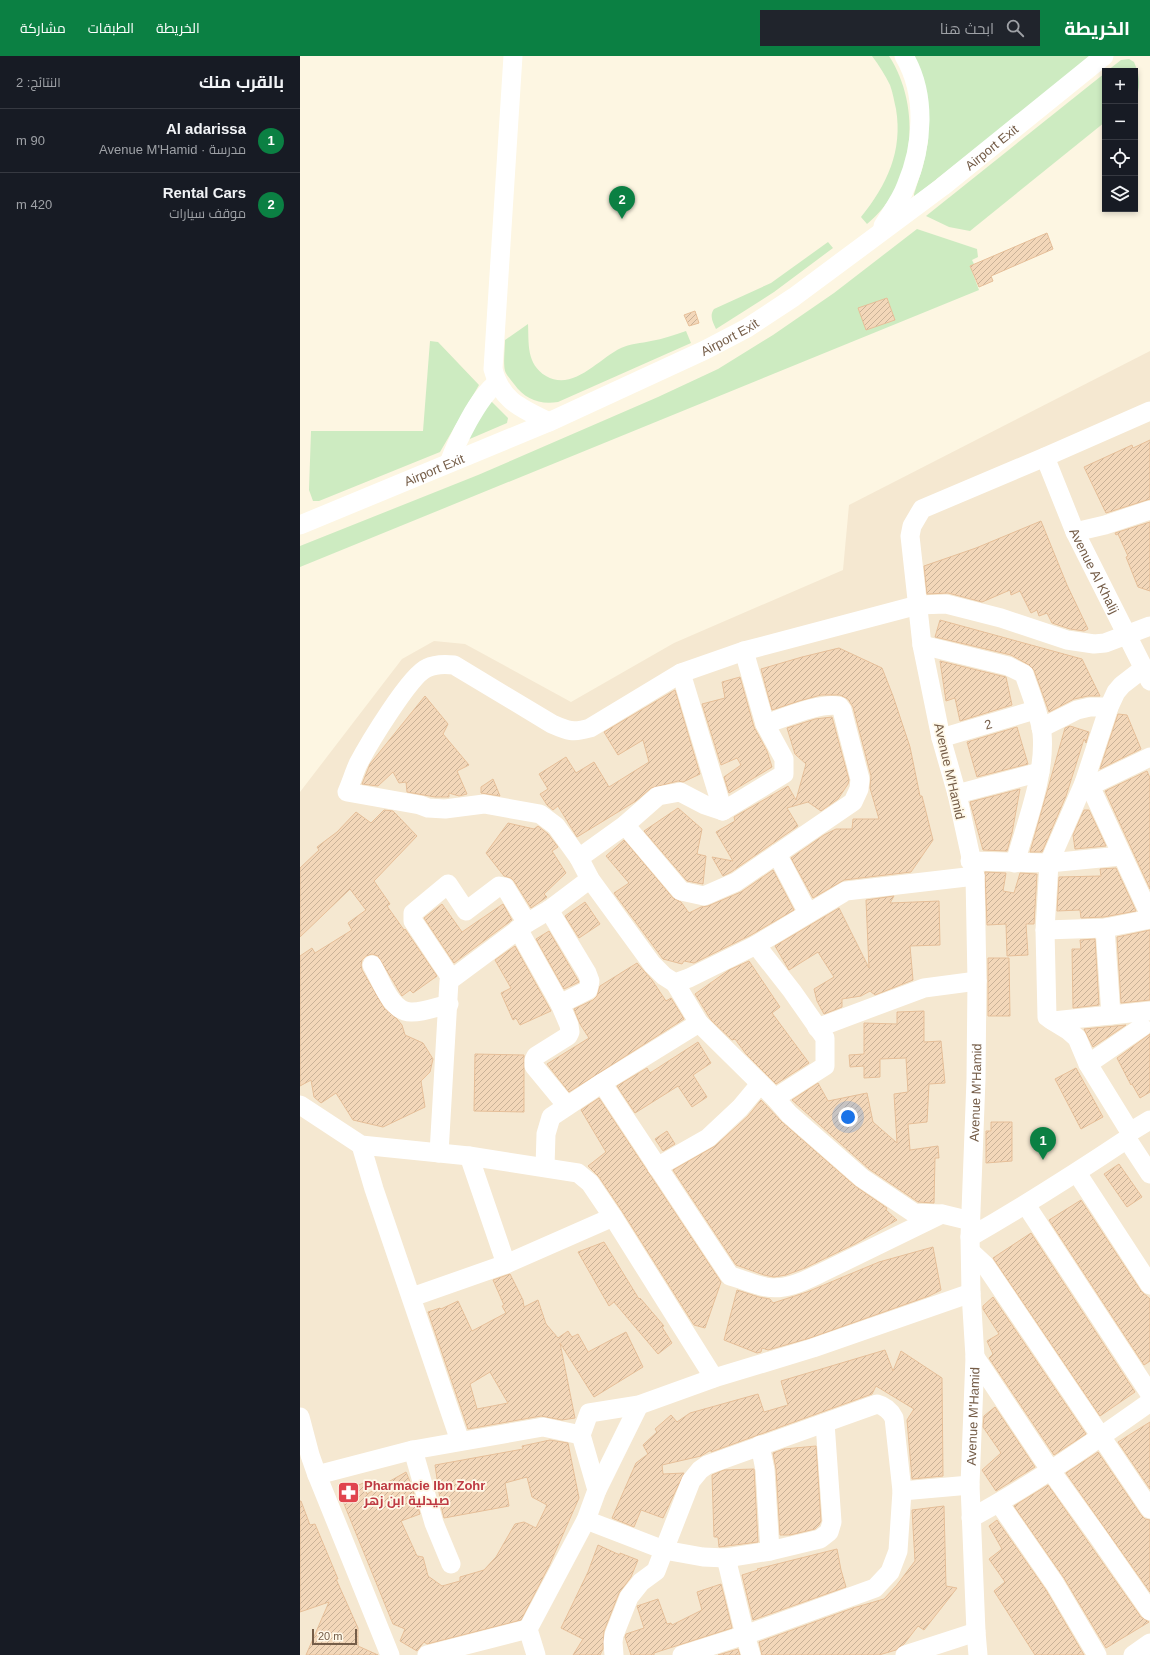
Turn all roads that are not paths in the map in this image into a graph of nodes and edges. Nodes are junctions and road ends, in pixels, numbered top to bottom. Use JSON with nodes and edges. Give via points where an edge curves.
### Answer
{"nodes":[{"id":1,"x":513,"y":56,"type":"edge"},
{"id":2,"x":904,"y":56,"type":"edge"},
{"id":3,"x":1104,"y":56,"type":"edge"},
{"id":4,"x":880,"y":233,"type":"junction"},
{"id":5,"x":497,"y":383,"type":"junction"},
{"id":6,"x":1150,"y":411,"type":"edge"},
{"id":7,"x":549,"y":422,"type":"junction"},
{"id":8,"x":1045,"y":457,"type":"junction"},
{"id":9,"x":450,"y":463,"type":"junction"},
{"id":10,"x":1150,"y":510,"type":"edge"},
{"id":11,"x":300,"y":525,"type":"edge"},
{"id":12,"x":1075,"y":532,"type":"junction"},
{"id":13,"x":918,"y":605,"type":"junction"},
{"id":14,"x":1150,"y":626,"type":"edge"},
{"id":15,"x":1127,"y":634,"type":"junction"},
{"id":16,"x":922,"y":646,"type":"junction"},
{"id":17,"x":744,"y":652,"type":"junction"},
{"id":18,"x":681,"y":672,"type":"junction"},
{"id":19,"x":1147,"y":675,"type":"edge"},
{"id":20,"x":1109,"y":708,"type":"junction"},
{"id":21,"x":1035,"y":710,"type":"junction"},
{"id":22,"x":766,"y":724,"type":"junction"},
{"id":23,"x":1041,"y":728,"type":"junction"},
{"id":24,"x":941,"y":738,"type":"junction"},
{"id":25,"x":1150,"y":757,"type":"edge"},
{"id":26,"x":1040,"y":772,"type":"junction"},
{"id":27,"x":1087,"y":784,"type":"junction"},
{"id":28,"x":957,"y":794,"type":"junction"},
{"id":29,"x":723,"y":812,"type":"junction"},
{"id":30,"x":625,"y":825,"type":"junction"},
{"id":31,"x":777,"y":854,"type":"junction"},
{"id":32,"x":1121,"y":856,"type":"junction"},
{"id":33,"x":579,"y":858,"type":"junction"},
{"id":34,"x":1015,"y":863,"type":"junction"},
{"id":35,"x":1049,"y":863,"type":"junction"},
{"id":36,"x":973,"y":869,"type":"junction"},
{"id":37,"x":590,"y":879,"type":"junction"},
{"id":38,"x":549,"y":910,"type":"junction"},
{"id":39,"x":808,"y":913,"type":"junction"},
{"id":40,"x":1150,"y":915,"type":"edge"},
{"id":41,"x":1150,"y":919,"type":"edge"},
{"id":42,"x":523,"y":926,"type":"junction"},
{"id":43,"x":1105,"y":928,"type":"junction"},
{"id":44,"x":1045,"y":930,"type":"junction"},
{"id":45,"x":756,"y":945,"type":"junction"},
{"id":46,"x":372,"y":965,"type":"dead end"},
{"id":47,"x":451,"y":978,"type":"junction"},
{"id":48,"x":977,"y":981,"type":"junction"},
{"id":49,"x":675,"y":983,"type":"junction"},
{"id":50,"x":449,"y":1004,"type":"junction"},
{"id":51,"x":560,"y":1004,"type":"junction"},
{"id":52,"x":1111,"y":1015,"type":"junction"},
{"id":53,"x":1145,"y":1018,"type":"edge"},
{"id":54,"x":1053,"y":1021,"type":"junction"},
{"id":55,"x":699,"y":1023,"type":"junction"},
{"id":56,"x":817,"y":1028,"type":"junction"},
{"id":57,"x":1088,"y":1064,"type":"junction"},
{"id":58,"x":602,"y":1083,"type":"junction"},
{"id":59,"x":760,"y":1084,"type":"junction"},
{"id":60,"x":775,"y":1098,"type":"junction"},
{"id":61,"x":300,"y":1105,"type":"edge"},
{"id":62,"x":567,"y":1106,"type":"junction"},
{"id":63,"x":1150,"y":1120,"type":"edge"},
{"id":64,"x":1129,"y":1135,"type":"junction"},
{"id":65,"x":361,"y":1145,"type":"junction"},
{"id":66,"x":439,"y":1153,"type":"junction"},
{"id":67,"x":469,"y":1156,"type":"junction"},
{"id":68,"x":545,"y":1167,"type":"junction"},
{"id":69,"x":657,"y":1167,"type":"junction"},
{"id":70,"x":1077,"y":1173,"type":"junction"},
{"id":71,"x":1150,"y":1174,"type":"edge"},
{"id":72,"x":1026,"y":1205,"type":"junction"},
{"id":73,"x":942,"y":1214,"type":"junction"},
{"id":74,"x":613,"y":1216,"type":"junction"},
{"id":75,"x":971,"y":1237,"type":"junction"},
{"id":76,"x":506,"y":1264,"type":"junction"},
{"id":77,"x":1150,"y":1285,"type":"edge"},
{"id":78,"x":971,"y":1293,"type":"junction"},
{"id":79,"x":412,"y":1297,"type":"junction"},
{"id":80,"x":975,"y":1357,"type":"junction"},
{"id":81,"x":714,"y":1378,"type":"junction"},
{"id":82,"x":1150,"y":1394,"type":"edge"},
{"id":83,"x":1150,"y":1402,"type":"edge"},
{"id":84,"x":638,"y":1405,"type":"junction"},
{"id":85,"x":300,"y":1416,"type":"edge"},
{"id":86,"x":825,"y":1422,"type":"junction"},
{"id":87,"x":581,"y":1435,"type":"junction"},
{"id":88,"x":1102,"y":1436,"type":"junction"},
{"id":89,"x":460,"y":1441,"type":"junction"},
{"id":90,"x":760,"y":1445,"type":"junction"},
{"id":91,"x":412,"y":1450,"type":"junction"},
{"id":92,"x":305,"y":1456,"type":"edge"},
{"id":93,"x":1051,"y":1471,"type":"junction"},
{"id":94,"x":316,"y":1474,"type":"junction"},
{"id":95,"x":970,"y":1485,"type":"junction"},
{"id":96,"x":597,"y":1490,"type":"junction"},
{"id":97,"x":902,"y":1491,"type":"junction"},
{"id":98,"x":1000,"y":1503,"type":"junction"},
{"id":99,"x":1150,"y":1509,"type":"edge"},
{"id":100,"x":971,"y":1518,"type":"junction"},
{"id":101,"x":586,"y":1520,"type":"junction"},
{"id":102,"x":664,"y":1550,"type":"junction"},
{"id":103,"x":770,"y":1551,"type":"junction"},
{"id":104,"x":726,"y":1558,"type":"junction"},
{"id":105,"x":451,"y":1564,"type":"dead end"},
{"id":106,"x":1150,"y":1611,"type":"edge"},
{"id":107,"x":528,"y":1629,"type":"junction"},
{"id":108,"x":976,"y":1632,"type":"junction"},
{"id":109,"x":745,"y":1635,"type":"junction"},
{"id":110,"x":1150,"y":1643,"type":"edge"},
{"id":111,"x":390,"y":1655,"type":"edge"},
{"id":112,"x":427,"y":1655,"type":"edge"},
{"id":113,"x":536,"y":1655,"type":"edge"},
{"id":114,"x":614,"y":1655,"type":"edge"},
{"id":115,"x":682,"y":1655,"type":"edge"},
{"id":116,"x":751,"y":1655,"type":"edge"},
{"id":117,"x":905,"y":1655,"type":"edge"},
{"id":118,"x":978,"y":1655,"type":"edge"},
{"id":119,"x":1097,"y":1655,"type":"edge"},
{"id":120,"x":1133,"y":1655,"type":"edge"}],
"edges":[{"from":1,"to":5,"type":"street","via":[[493,369]]},
{"from":2,"to":4,"type":"street","via":[[916,84],[920,133],[918,154],[906,188]]},
{"from":3,"to":4,"type":"street","name":"Airport Exit","via":[[942,187]]},
{"from":4,"to":7,"type":"street","name":"Airport Exit","via":[[794,297],[747,328]]},
{"from":5,"to":7,"type":"street","via":[[508,399]]},
{"from":5,"to":9,"type":"street","via":[[485,394],[473,414],[455,447]]},
{"from":6,"to":8,"type":"street"},
{"from":7,"to":9,"type":"street","name":"Airport Exit"},
{"from":8,"to":12,"type":"street","name":"Avenue Al Khalij"},
{"from":8,"to":13,"type":"street","name":"Avenue M'Hamid","via":[[922,509],[912,526],[910,536]]},
{"from":9,"to":11,"type":"street","name":"Airport Exit"},
{"from":10,"to":12,"type":"street","via":[[1106,525]]},
{"from":12,"to":15,"type":"street","name":"Avenue Al Khalij"},
{"from":13,"to":15,"type":"street","via":[[946,604],[1082,643],[1105,643]]},
{"from":13,"to":16,"type":"street","name":"Avenue M'Hamid"},
{"from":13,"to":17,"type":"street"},
{"from":14,"to":15,"type":"street"},
{"from":15,"to":19,"type":"street","name":"Avenue Al Khalij"},
{"from":16,"to":21,"type":"street","via":[[1008,666],[1024,674]]},
{"from":16,"to":24,"type":"street","name":"Avenue M'Hamid"},
{"from":17,"to":18,"type":"street"},
{"from":17,"to":22,"type":"street"},
{"from":18,"to":29,"type":"street"},
{"from":18,"to":33,"type":"street","via":[[590,728],[568,731],[454,665],[425,668],[395,703],[358,765],[347,792],[428,808],[445,809],[484,804],[540,814],[556,826]]},
{"from":19,"to":20,"type":"street","via":[[1122,685]]},
{"from":20,"to":23,"type":"street","via":[[1090,707],[1077,710]]},
{"from":20,"to":27,"type":"street"},
{"from":21,"to":23,"type":"street"},
{"from":21,"to":24,"type":"street","name":"2"},
{"from":22,"to":29,"type":"street","via":[[784,760],[784,774]]},
{"from":22,"to":31,"type":"street","via":[[820,706],[839,706],[860,779],[853,802]]},
{"from":23,"to":26,"type":"street"},
{"from":24,"to":28,"type":"street","name":"Avenue M'Hamid"},
{"from":25,"to":27,"type":"street"},
{"from":26,"to":28,"type":"street"},
{"from":26,"to":34,"type":"street"},
{"from":27,"to":32,"type":"street"},
{"from":27,"to":35,"type":"street"},
{"from":28,"to":36,"type":"street","name":"Avenue M'Hamid"},
{"from":29,"to":30,"type":"street","via":[[680,792],[658,796]]},
{"from":30,"to":31,"type":"street","via":[[681,891],[704,896],[736,882]]},
{"from":30,"to":33,"type":"street"},
{"from":31,"to":39,"type":"street"},
{"from":32,"to":35,"type":"street"},
{"from":32,"to":40,"type":"street"},
{"from":33,"to":37,"type":"street"},
{"from":34,"to":35,"type":"street"},
{"from":34,"to":36,"type":"street"},
{"from":35,"to":44,"type":"street"},
{"from":36,"to":39,"type":"street","via":[[846,890]]},
{"from":36,"to":48,"type":"street","name":"Avenue M'Hamid"},
{"from":37,"to":38,"type":"street"},
{"from":37,"to":49,"type":"street","via":[[652,964]]},
{"from":38,"to":42,"type":"street"},
{"from":38,"to":51,"type":"street","via":[[590,981],[588,990]]},
{"from":39,"to":45,"type":"street"},
{"from":41,"to":43,"type":"street"},
{"from":42,"to":47,"type":"street"},
{"from":42,"to":47,"type":"street","via":[[505,887],[499,886],[466,910],[448,884],[413,913],[412,918]]},
{"from":42,"to":51,"type":"street"},
{"from":43,"to":44,"type":"street"},
{"from":43,"to":52,"type":"street"},
{"from":44,"to":54,"type":"street","via":[[1046,1007],[1047,1016]]},
{"from":45,"to":49,"type":"street"},
{"from":45,"to":56,"type":"street"},
{"from":46,"to":50,"type":"street","via":[[399,1010],[412,1012]]},
{"from":47,"to":50,"type":"street"},
{"from":48,"to":56,"type":"street","via":[[924,988]]},
{"from":48,"to":75,"type":"street","name":"Avenue M'Hamid"},
{"from":49,"to":55,"type":"street"},
{"from":50,"to":66,"type":"street"},
{"from":51,"to":62,"type":"street","via":[[570,1028],[568,1036],[536,1056],[534,1066]]},
{"from":52,"to":53,"type":"street"},
{"from":52,"to":54,"type":"street"},
{"from":53,"to":57,"type":"street"},
{"from":54,"to":57,"type":"street","via":[[1077,1038]]},
{"from":55,"to":58,"type":"street"},
{"from":55,"to":59,"type":"street"},
{"from":56,"to":60,"type":"street","via":[[825,1038],[825,1066]]},
{"from":57,"to":64,"type":"street"},
{"from":58,"to":62,"type":"street"},
{"from":58,"to":69,"type":"street"},
{"from":59,"to":60,"type":"street"},
{"from":59,"to":69,"type":"street","via":[[740,1108],[708,1138]]},
{"from":60,"to":73,"type":"street","via":[[789,1114],[862,1178],[914,1213]]},
{"from":61,"to":65,"type":"street"},
{"from":62,"to":68,"type":"street","via":[[551,1117],[548,1125]]},
{"from":63,"to":64,"type":"street"},
{"from":64,"to":70,"type":"street"},
{"from":64,"to":71,"type":"street"},
{"from":65,"to":66,"type":"street"},
{"from":65,"to":79,"type":"street"},
{"from":66,"to":67,"type":"street"},
{"from":67,"to":68,"type":"street"},
{"from":67,"to":76,"type":"street"},
{"from":68,"to":74,"type":"street","via":[[578,1173],[590,1183]]},
{"from":69,"to":73,"type":"street","via":[[730,1276],[766,1287],[783,1287],[804,1281]]},
{"from":70,"to":72,"type":"street"},
{"from":70,"to":77,"type":"street"},
{"from":72,"to":75,"type":"street"},
{"from":72,"to":82,"type":"street"},
{"from":73,"to":75,"type":"street"},
{"from":74,"to":76,"type":"street"},
{"from":74,"to":81,"type":"street"},
{"from":75,"to":78,"type":"street","name":"Avenue M'Hamid"},
{"from":75,"to":88,"type":"street","via":[[985,1265]]},
{"from":76,"to":79,"type":"street"},
{"from":78,"to":80,"type":"street","name":"Avenue M'Hamid"},
{"from":78,"to":81,"type":"street","via":[[813,1348]]},
{"from":79,"to":89,"type":"street"},
{"from":80,"to":93,"type":"street"},
{"from":80,"to":95,"type":"street","name":"Avenue M'Hamid"},
{"from":81,"to":84,"type":"street"},
{"from":83,"to":88,"type":"street"},
{"from":84,"to":87,"type":"street","via":[[589,1413]]},
{"from":84,"to":96,"type":"street"},
{"from":85,"to":92,"type":"street"},
{"from":86,"to":90,"type":"street"},
{"from":86,"to":97,"type":"street","via":[[877,1404],[888,1409],[894,1418]]},
{"from":86,"to":103,"type":"street","via":[[831,1527],[820,1539]]},
{"from":87,"to":89,"type":"street","via":[[543,1427]]},
{"from":87,"to":96,"type":"street"},
{"from":88,"to":93,"type":"street"},
{"from":88,"to":99,"type":"street"},
{"from":89,"to":91,"type":"street"},
{"from":90,"to":102,"type":"street","via":[[707,1465],[694,1476]]},
{"from":90,"to":103,"type":"street","via":[[765,1470]]},
{"from":91,"to":94,"type":"street"},
{"from":91,"to":105,"type":"street","via":[[434,1523]]},
{"from":92,"to":94,"type":"street"},
{"from":93,"to":98,"type":"street"},
{"from":93,"to":106,"type":"street"},
{"from":94,"to":111,"type":"street"},
{"from":95,"to":97,"type":"street"},
{"from":95,"to":100,"type":"street","name":"Avenue M'Hamid"},
{"from":96,"to":101,"type":"street"},
{"from":97,"to":109,"type":"street","via":[[898,1551],[890,1572],[883,1581],[875,1588]]},
{"from":98,"to":100,"type":"street"},
{"from":98,"to":119,"type":"street","via":[[1055,1584]]},
{"from":100,"to":108,"type":"street","name":"Avenue M'Hamid"},
{"from":101,"to":102,"type":"street"},
{"from":101,"to":107,"type":"street"},
{"from":102,"to":104,"type":"street"},
{"from":102,"to":114,"type":"street","via":[[656,1571],[641,1582],[629,1597],[614,1636]]},
{"from":103,"to":104,"type":"street"},
{"from":104,"to":109,"type":"street"},
{"from":107,"to":112,"type":"street"},
{"from":107,"to":113,"type":"street"},
{"from":108,"to":117,"type":"street"},
{"from":108,"to":118,"type":"street","name":"Avenue M'Hamid"},
{"from":109,"to":115,"type":"street"},
{"from":109,"to":116,"type":"street"},
{"from":110,"to":120,"type":"street"}]}
